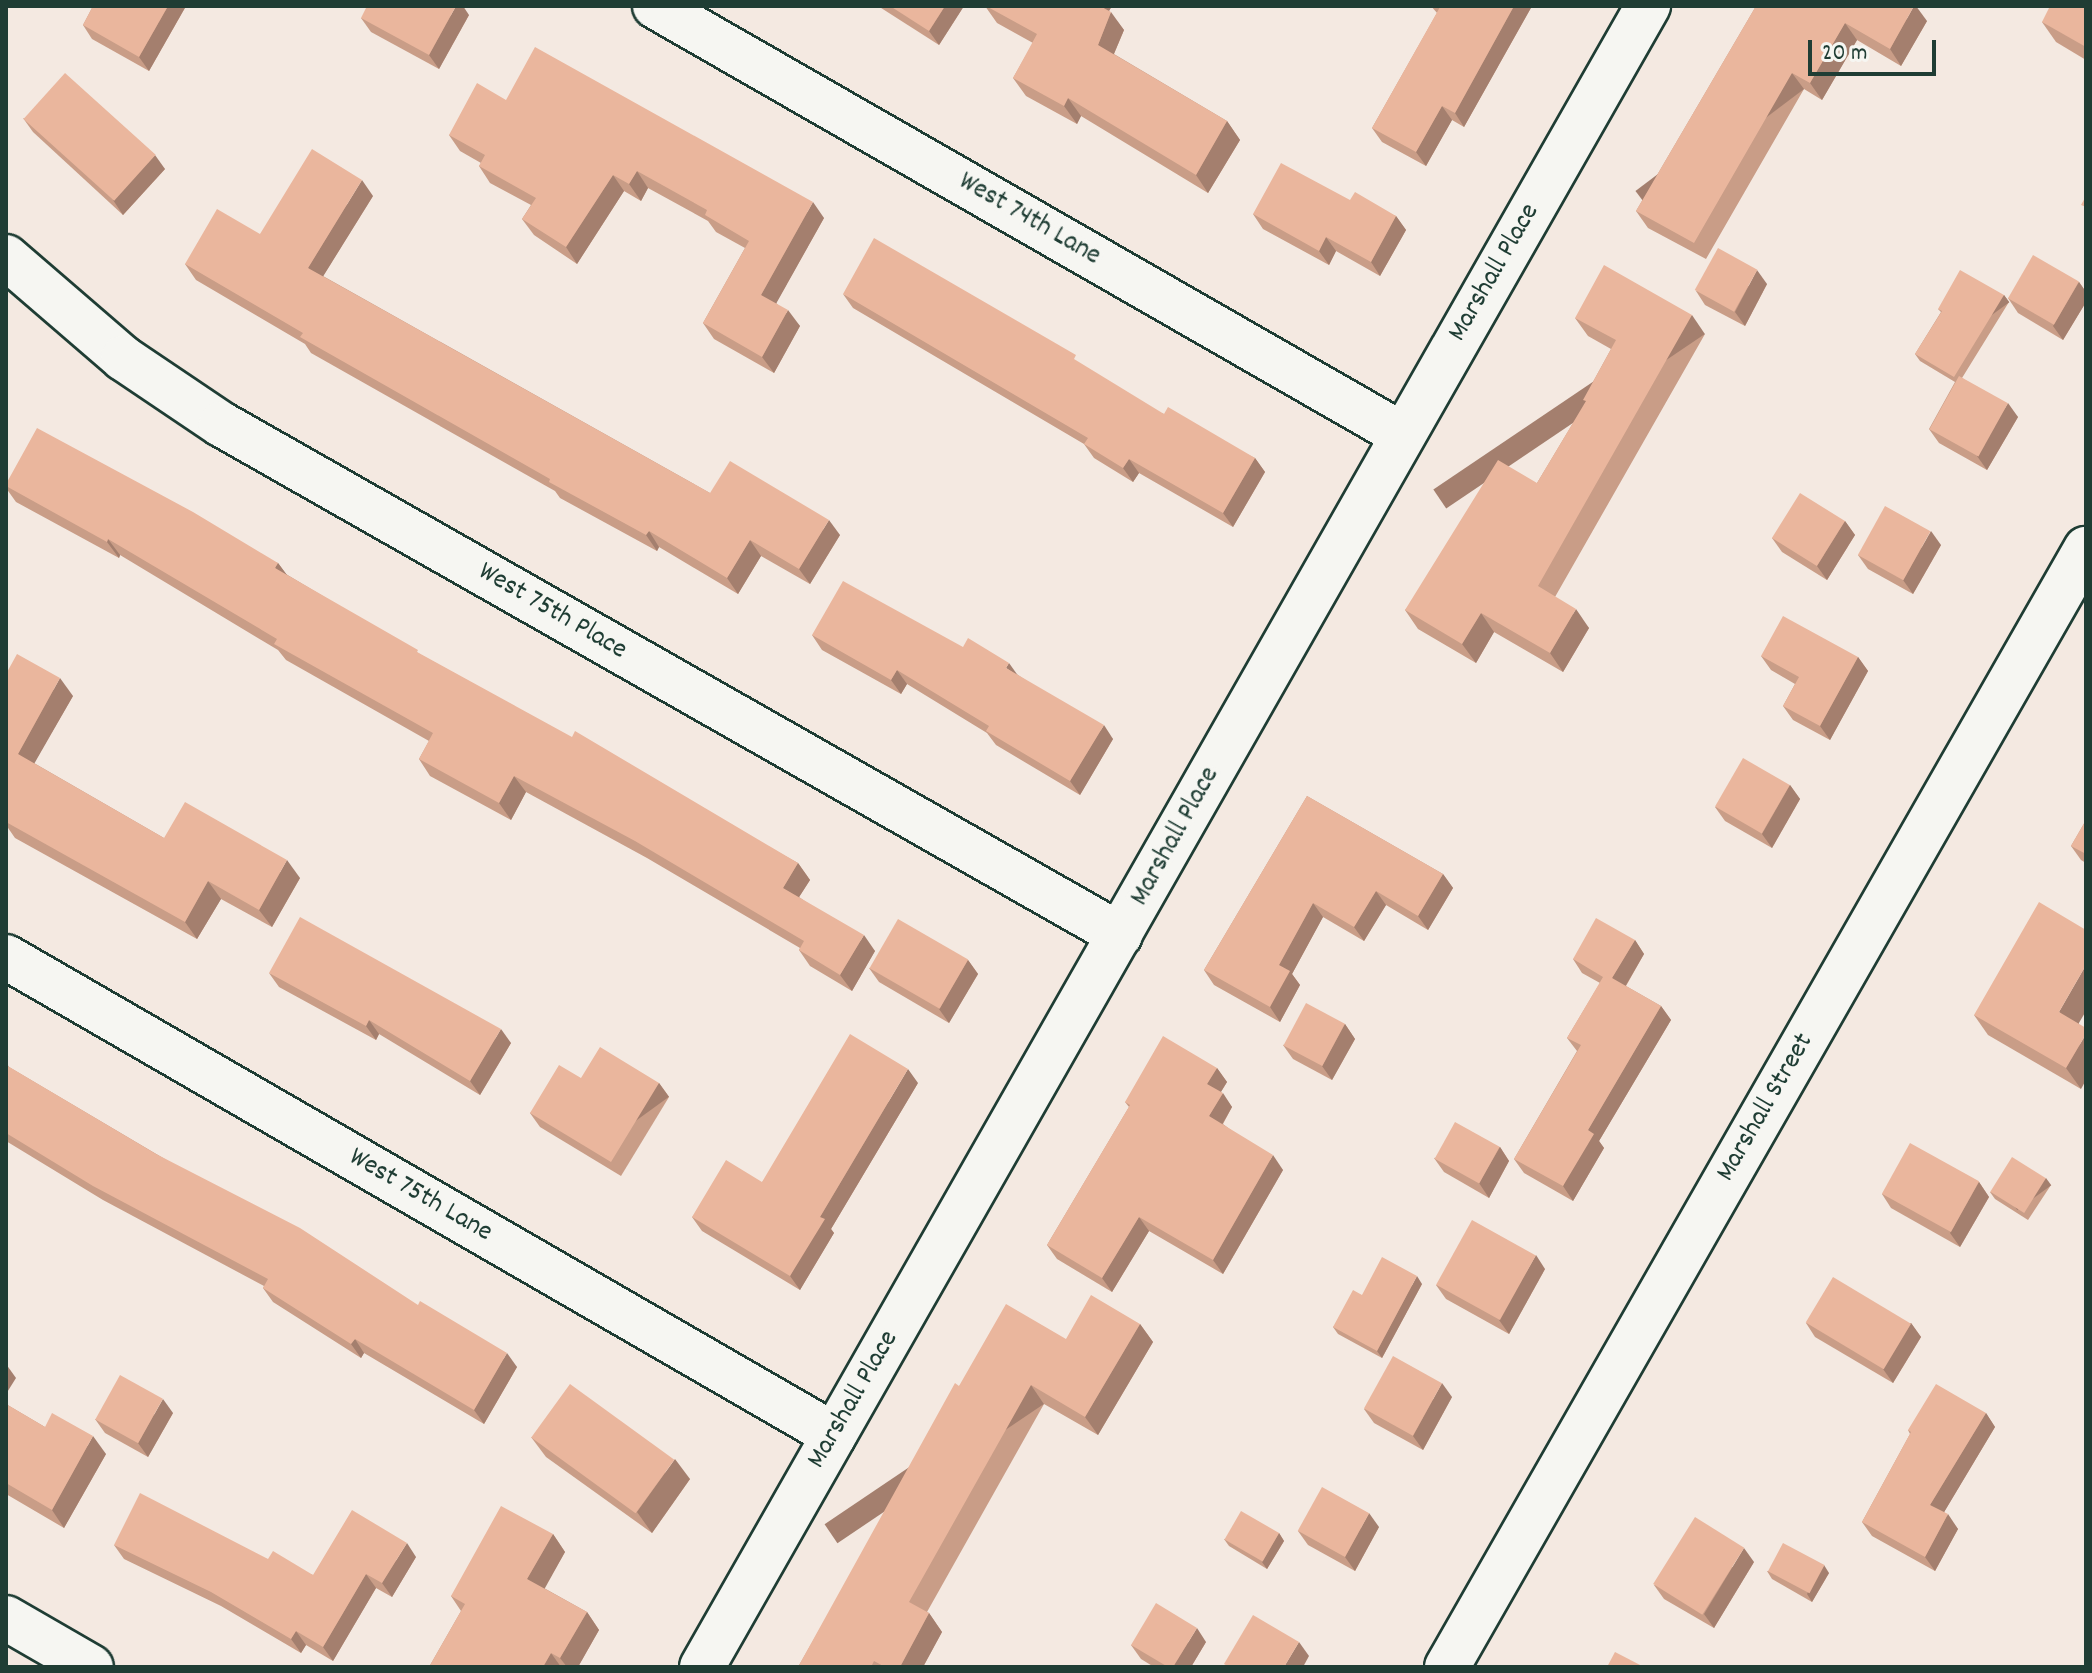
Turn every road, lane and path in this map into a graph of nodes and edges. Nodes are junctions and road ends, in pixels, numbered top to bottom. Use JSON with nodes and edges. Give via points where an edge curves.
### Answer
{"nodes":[{"id":1,"x":655,"y":6,"type":"edge"},
{"id":2,"x":1648,"y":6,"type":"edge"},
{"id":3,"x":6,"y":257,"type":"edge"},
{"id":4,"x":1403,"y":435,"type":"junction"},
{"id":5,"x":2086,"y":549,"type":"edge"},
{"id":6,"x":1120,"y":935,"type":"junction"},
{"id":7,"x":6,"y":957,"type":"edge"},
{"id":8,"x":834,"y":1435,"type":"junction"},
{"id":9,"x":6,"y":1618,"type":"edge"},
{"id":10,"x":91,"y":1667,"type":"edge"},
{"id":11,"x":702,"y":1667,"type":"edge"},
{"id":12,"x":1447,"y":1667,"type":"edge"}],
"edges":[{"from":1,"to":4,"type":"street","name":"West 74th Lane"},
{"from":2,"to":4,"type":"street","name":"Marshall Place"},
{"from":3,"to":6,"type":"street","name":"West 75th Place","via":[[123,358],[221,424]]},
{"from":4,"to":6,"type":"street","name":"Marshall Place"},
{"from":5,"to":12,"type":"street","name":"Marshall Street"},
{"from":6,"to":8,"type":"street","name":"Marshall Place"},
{"from":7,"to":8,"type":"street","name":"West 75th Lane"},
{"from":8,"to":11,"type":"street","name":"Marshall Place"},
{"from":9,"to":10,"type":"street"}]}
